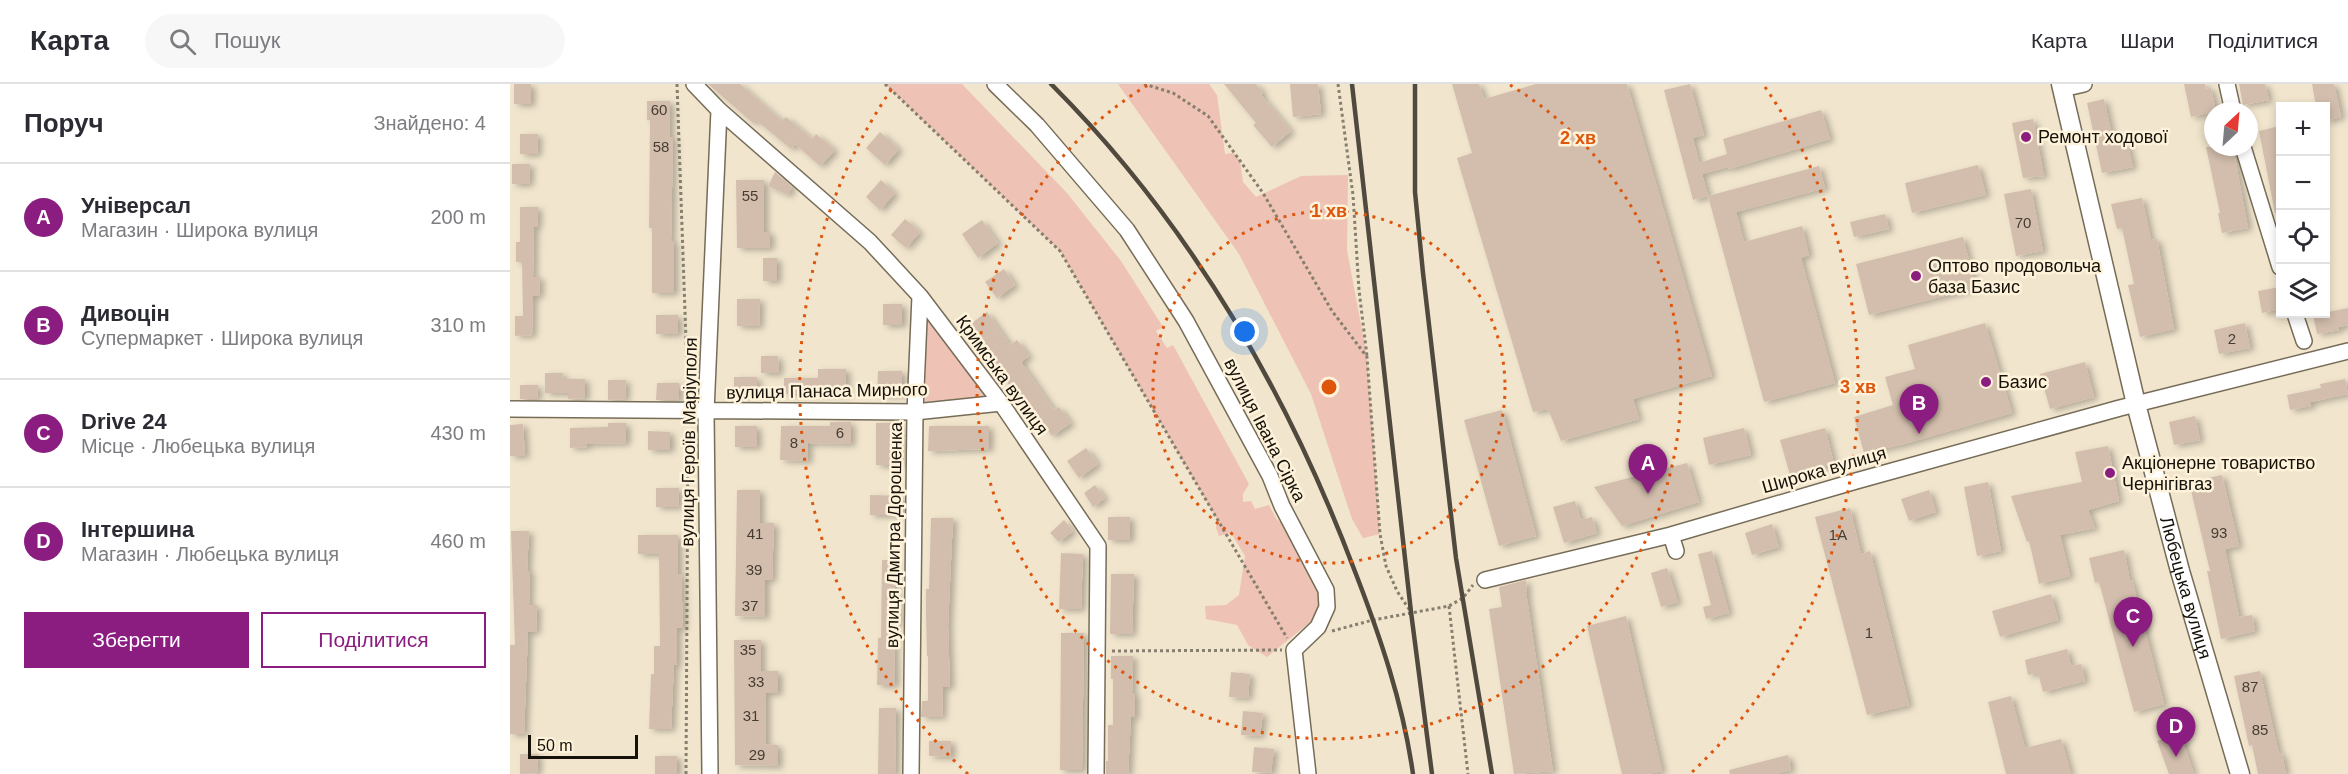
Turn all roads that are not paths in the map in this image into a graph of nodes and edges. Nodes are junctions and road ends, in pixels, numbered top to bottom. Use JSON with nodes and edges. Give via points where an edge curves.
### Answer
{"nodes":[{"id":1,"x":694,"y":84,"type":"edge"},
{"id":2,"x":995,"y":84,"type":"edge"},
{"id":3,"x":2084,"y":84,"type":"edge"},
{"id":4,"x":2228,"y":84,"type":"edge"},
{"id":5,"x":2061,"y":87,"type":"edge"},
{"id":6,"x":2231,"y":102,"type":"edge"},
{"id":7,"x":720,"y":110,"type":"junction"},
{"id":8,"x":2246,"y":156,"type":"edge"},
{"id":9,"x":2279,"y":264,"type":"edge"},
{"id":10,"x":920,"y":296,"type":"junction"},
{"id":11,"x":2296,"y":318,"type":"edge"},
{"id":12,"x":2304,"y":341,"type":"dead end"},
{"id":13,"x":2348,"y":351,"type":"edge"},
{"id":14,"x":1001,"y":403,"type":"junction"},
{"id":15,"x":2136,"y":404,"type":"junction"},
{"id":16,"x":510,"y":409,"type":"edge"},
{"id":17,"x":705,"y":412,"type":"junction"},
{"id":18,"x":915,"y":412,"type":"junction"},
{"id":19,"x":1671,"y":535,"type":"junction"},
{"id":20,"x":1676,"y":551,"type":"dead end"},
{"id":21,"x":1485,"y":580,"type":"dead end"},
{"id":22,"x":710,"y":774,"type":"edge"},
{"id":23,"x":911,"y":774,"type":"edge"},
{"id":24,"x":1096,"y":774,"type":"edge"},
{"id":25,"x":1308,"y":774,"type":"edge"},
{"id":26,"x":2240,"y":774,"type":"edge"}],
"edges":[{"from":1,"to":7,"type":"street","name":"Кримська вулиця"},
{"from":2,"to":25,"type":"street","name":"вулиця Івана Сірка","via":[[1127,230],[1186,321],[1326,590],[1327,607],[1318,627],[1294,650]]},
{"from":3,"to":5,"type":"street"},
{"from":4,"to":6,"type":"street"},
{"from":5,"to":15,"type":"main road","name":"Любецька вулиця"},
{"from":7,"to":10,"type":"street","name":"Кримська вулиця","via":[[870,242]]},
{"from":7,"to":17,"type":"street","name":"вулиця Героїв Маріуполя"},
{"from":8,"to":9,"type":"street"},
{"from":10,"to":14,"type":"street","name":"Кримська вулиця"},
{"from":10,"to":18,"type":"street","name":"вулиця Дмитра Дорошенка"},
{"from":11,"to":12,"type":"street"},
{"from":13,"to":15,"type":"street","name":"Широка вулиця"},
{"from":14,"to":18,"type":"street","name":"вулиця Панаса Мирного"},
{"from":14,"to":24,"type":"street","name":"Кримська вулиця","via":[[1098,546]]},
{"from":15,"to":19,"type":"street","name":"Широка вулиця"},
{"from":15,"to":26,"type":"main road","name":"Любецька вулиця"},
{"from":16,"to":17,"type":"street","name":"вулиця Панаса Мирного"},
{"from":17,"to":18,"type":"street","name":"вулиця Панаса Мирного"},
{"from":17,"to":22,"type":"street","name":"вулиця Героїв Маріуполя"},
{"from":18,"to":23,"type":"street","name":"вулиця Дмитра Дорошенка"},
{"from":19,"to":20,"type":"street"},
{"from":19,"to":21,"type":"street","name":"Широка вулиця"}]}
